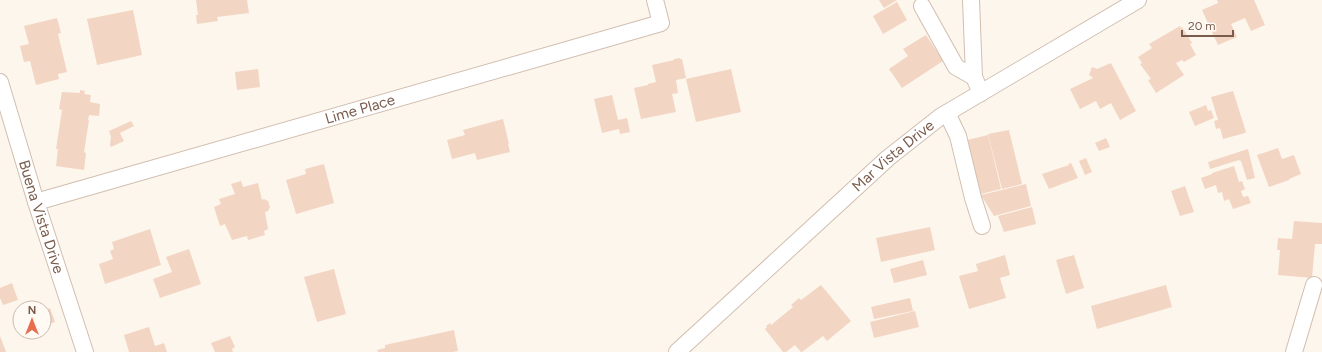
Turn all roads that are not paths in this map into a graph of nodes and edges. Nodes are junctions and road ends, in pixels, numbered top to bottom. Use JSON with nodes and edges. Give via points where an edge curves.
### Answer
{"nodes":[{"id":1,"x":655,"y":0,"type":"edge"},
{"id":2,"x":971,"y":0,"type":"edge"},
{"id":3,"x":1138,"y":0,"type":"edge"},
{"id":4,"x":922,"y":6,"type":"dead end"},
{"id":5,"x":974,"y":77,"type":"junction"},
{"id":6,"x":0,"y":82,"type":"edge"},
{"id":7,"x":981,"y":93,"type":"junction"},
{"id":8,"x":947,"y":113,"type":"junction"},
{"id":9,"x":36,"y":202,"type":"junction"},
{"id":10,"x":982,"y":226,"type":"dead end"},
{"id":11,"x":1314,"y":285,"type":"dead end"},
{"id":12,"x":85,"y":352,"type":"edge"},
{"id":13,"x":677,"y":352,"type":"edge"},
{"id":14,"x":1294,"y":352,"type":"edge"}],
"edges":[{"from":1,"to":9,"type":"street","name":"Lime Place","via":[[661,23]]},
{"from":2,"to":5,"type":"street"},
{"from":3,"to":7,"type":"street","name":"Mar Vista Drive"},
{"from":4,"to":5,"type":"street","via":[[956,67]]},
{"from":5,"to":7,"type":"street"},
{"from":6,"to":9,"type":"street","name":"Buena Vista Drive"},
{"from":7,"to":8,"type":"street","name":"Mar Vista Drive"},
{"from":8,"to":10,"type":"street","via":[[958,136]]},
{"from":8,"to":13,"type":"street","name":"Mar Vista Drive","via":[[888,158]]},
{"from":9,"to":12,"type":"street","name":"Buena Vista Drive"},
{"from":11,"to":14,"type":"street"}]}
